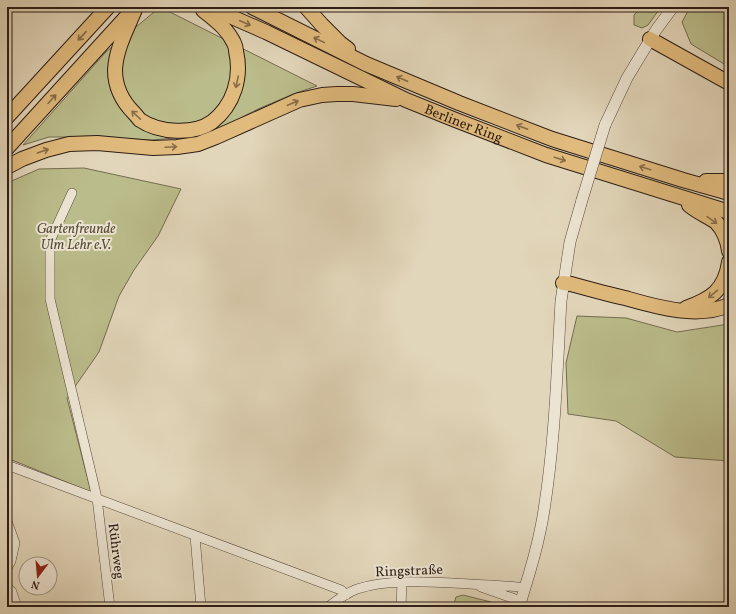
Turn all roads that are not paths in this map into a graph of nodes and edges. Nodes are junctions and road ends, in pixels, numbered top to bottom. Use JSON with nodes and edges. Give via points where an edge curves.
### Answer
{"nodes":[{"id":1,"x":108,"y":7,"type":"edge"},
{"id":2,"x":135,"y":7,"type":"edge"},
{"id":3,"x":200,"y":7,"type":"edge"},
{"id":4,"x":210,"y":7,"type":"edge"},
{"id":5,"x":252,"y":7,"type":"edge"},
{"id":6,"x":306,"y":7,"type":"edge"},
{"id":7,"x":673,"y":7,"type":"edge"},
{"id":8,"x":650,"y":39,"type":"junction"},
{"id":9,"x":366,"y":64,"type":"junction"},
{"id":10,"x":729,"y":83,"type":"edge"},
{"id":11,"x":406,"y":100,"type":"junction"},
{"id":12,"x":7,"y":117,"type":"edge"},
{"id":13,"x":7,"y":148,"type":"edge"},
{"id":14,"x":7,"y":167,"type":"edge"},
{"id":15,"x":683,"y":180,"type":"junction"},
{"id":16,"x":729,"y":180,"type":"edge"},
{"id":17,"x":72,"y":193,"type":"dead end"},
{"id":18,"x":729,"y":193,"type":"edge"},
{"id":19,"x":683,"y":199,"type":"junction"},
{"id":20,"x":729,"y":212,"type":"edge"},
{"id":21,"x":729,"y":251,"type":"edge"},
{"id":22,"x":729,"y":262,"type":"edge"},
{"id":23,"x":563,"y":283,"type":"junction"},
{"id":24,"x":729,"y":305,"type":"edge"},
{"id":25,"x":680,"y":310,"type":"junction"},
{"id":26,"x":7,"y":465,"type":"edge"},
{"id":27,"x":96,"y":498,"type":"junction"},
{"id":28,"x":7,"y":521,"type":"edge"},
{"id":29,"x":195,"y":536,"type":"junction"},
{"id":30,"x":7,"y":568,"type":"edge"},
{"id":31,"x":402,"y":582,"type":"junction"},
{"id":32,"x":472,"y":584,"type":"junction"},
{"id":33,"x":7,"y":586,"type":"edge"},
{"id":34,"x":524,"y":588,"type":"junction"},
{"id":35,"x":346,"y":595,"type":"junction"},
{"id":36,"x":520,"y":604,"type":"edge"},
{"id":37,"x":17,"y":607,"type":"edge"},
{"id":38,"x":110,"y":607,"type":"edge"},
{"id":39,"x":201,"y":607,"type":"edge"},
{"id":40,"x":328,"y":607,"type":"edge"},
{"id":41,"x":401,"y":607,"type":"edge"}],
"edges":[{"from":1,"to":12,"type":"highway","one_way":true},
{"from":3,"to":2,"type":"highway","one_way":true,"via":[[224,27],[234,43],[239,62],[238,79],[234,95],[221,114],[197,129],[181,131],[165,130],[140,120],[121,97],[116,84],[117,57]]},
{"from":13,"to":2,"type":"highway","one_way":true},
{"from":4,"to":11,"type":"highway","name":"Berliner Ring","one_way":true},
{"from":9,"to":5,"type":"highway","name":"Berliner Ring","one_way":true},
{"from":6,"to":9,"type":"highway","via":[[340,43]]},
{"from":7,"to":8,"type":"street"},
{"from":8,"to":10,"type":"highway"},
{"from":8,"to":23,"type":"street","bridge":true,"via":[[627,78],[605,125],[570,242]]},
{"from":15,"to":9,"type":"highway","name":"Berliner Ring","one_way":true,"via":[[552,139]]},
{"from":14,"to":11,"type":"highway","one_way":true,"via":[[46,150],[69,144],[97,143],[153,148],[198,144],[299,100],[322,95],[353,94]]},
{"from":11,"to":19,"type":"highway","name":"Berliner Ring","one_way":true,"via":[[546,155]]},
{"from":15,"to":16,"type":"highway"},
{"from":15,"to":18,"type":"highway","name":"Berliner Ring"},
{"from":17,"to":27,"type":"street","name":"Rührweg","via":[[50,241],[50,299]]},
{"from":19,"to":20,"type":"highway","name":"Berliner Ring"},
{"from":19,"to":21,"type":"highway","one_way":true,"via":[[695,210],[717,223],[726,238]]},
{"from":22,"to":25,"type":"highway","one_way":true,"via":[[727,273],[710,298]]},
{"from":23,"to":25,"type":"highway","via":[[657,307]]},
{"from":23,"to":34,"type":"street","via":[[548,484],[538,539]]},
{"from":24,"to":25,"type":"highway","via":[[708,311]]},
{"from":26,"to":27,"type":"street"},
{"from":27,"to":29,"type":"street"},
{"from":27,"to":38,"type":"street","name":"Rührweg"},
{"from":28,"to":30,"type":"street","via":[[15,543]]},
{"from":29,"to":35,"type":"street","via":[[340,590]]},
{"from":29,"to":39,"type":"street"},
{"from":31,"to":32,"type":"street","name":"Ringstraße"},
{"from":31,"to":35,"type":"street","name":"Ringstraße","via":[[371,585]]},
{"from":31,"to":41,"type":"street"},
{"from":32,"to":34,"type":"street","name":"Ringstraße"},
{"from":32,"to":36,"type":"street","name":"Ringstraße"},
{"from":33,"to":37,"type":"street"},
{"from":34,"to":36,"type":"street"},
{"from":35,"to":40,"type":"street","name":"Ringstraße"}]}
